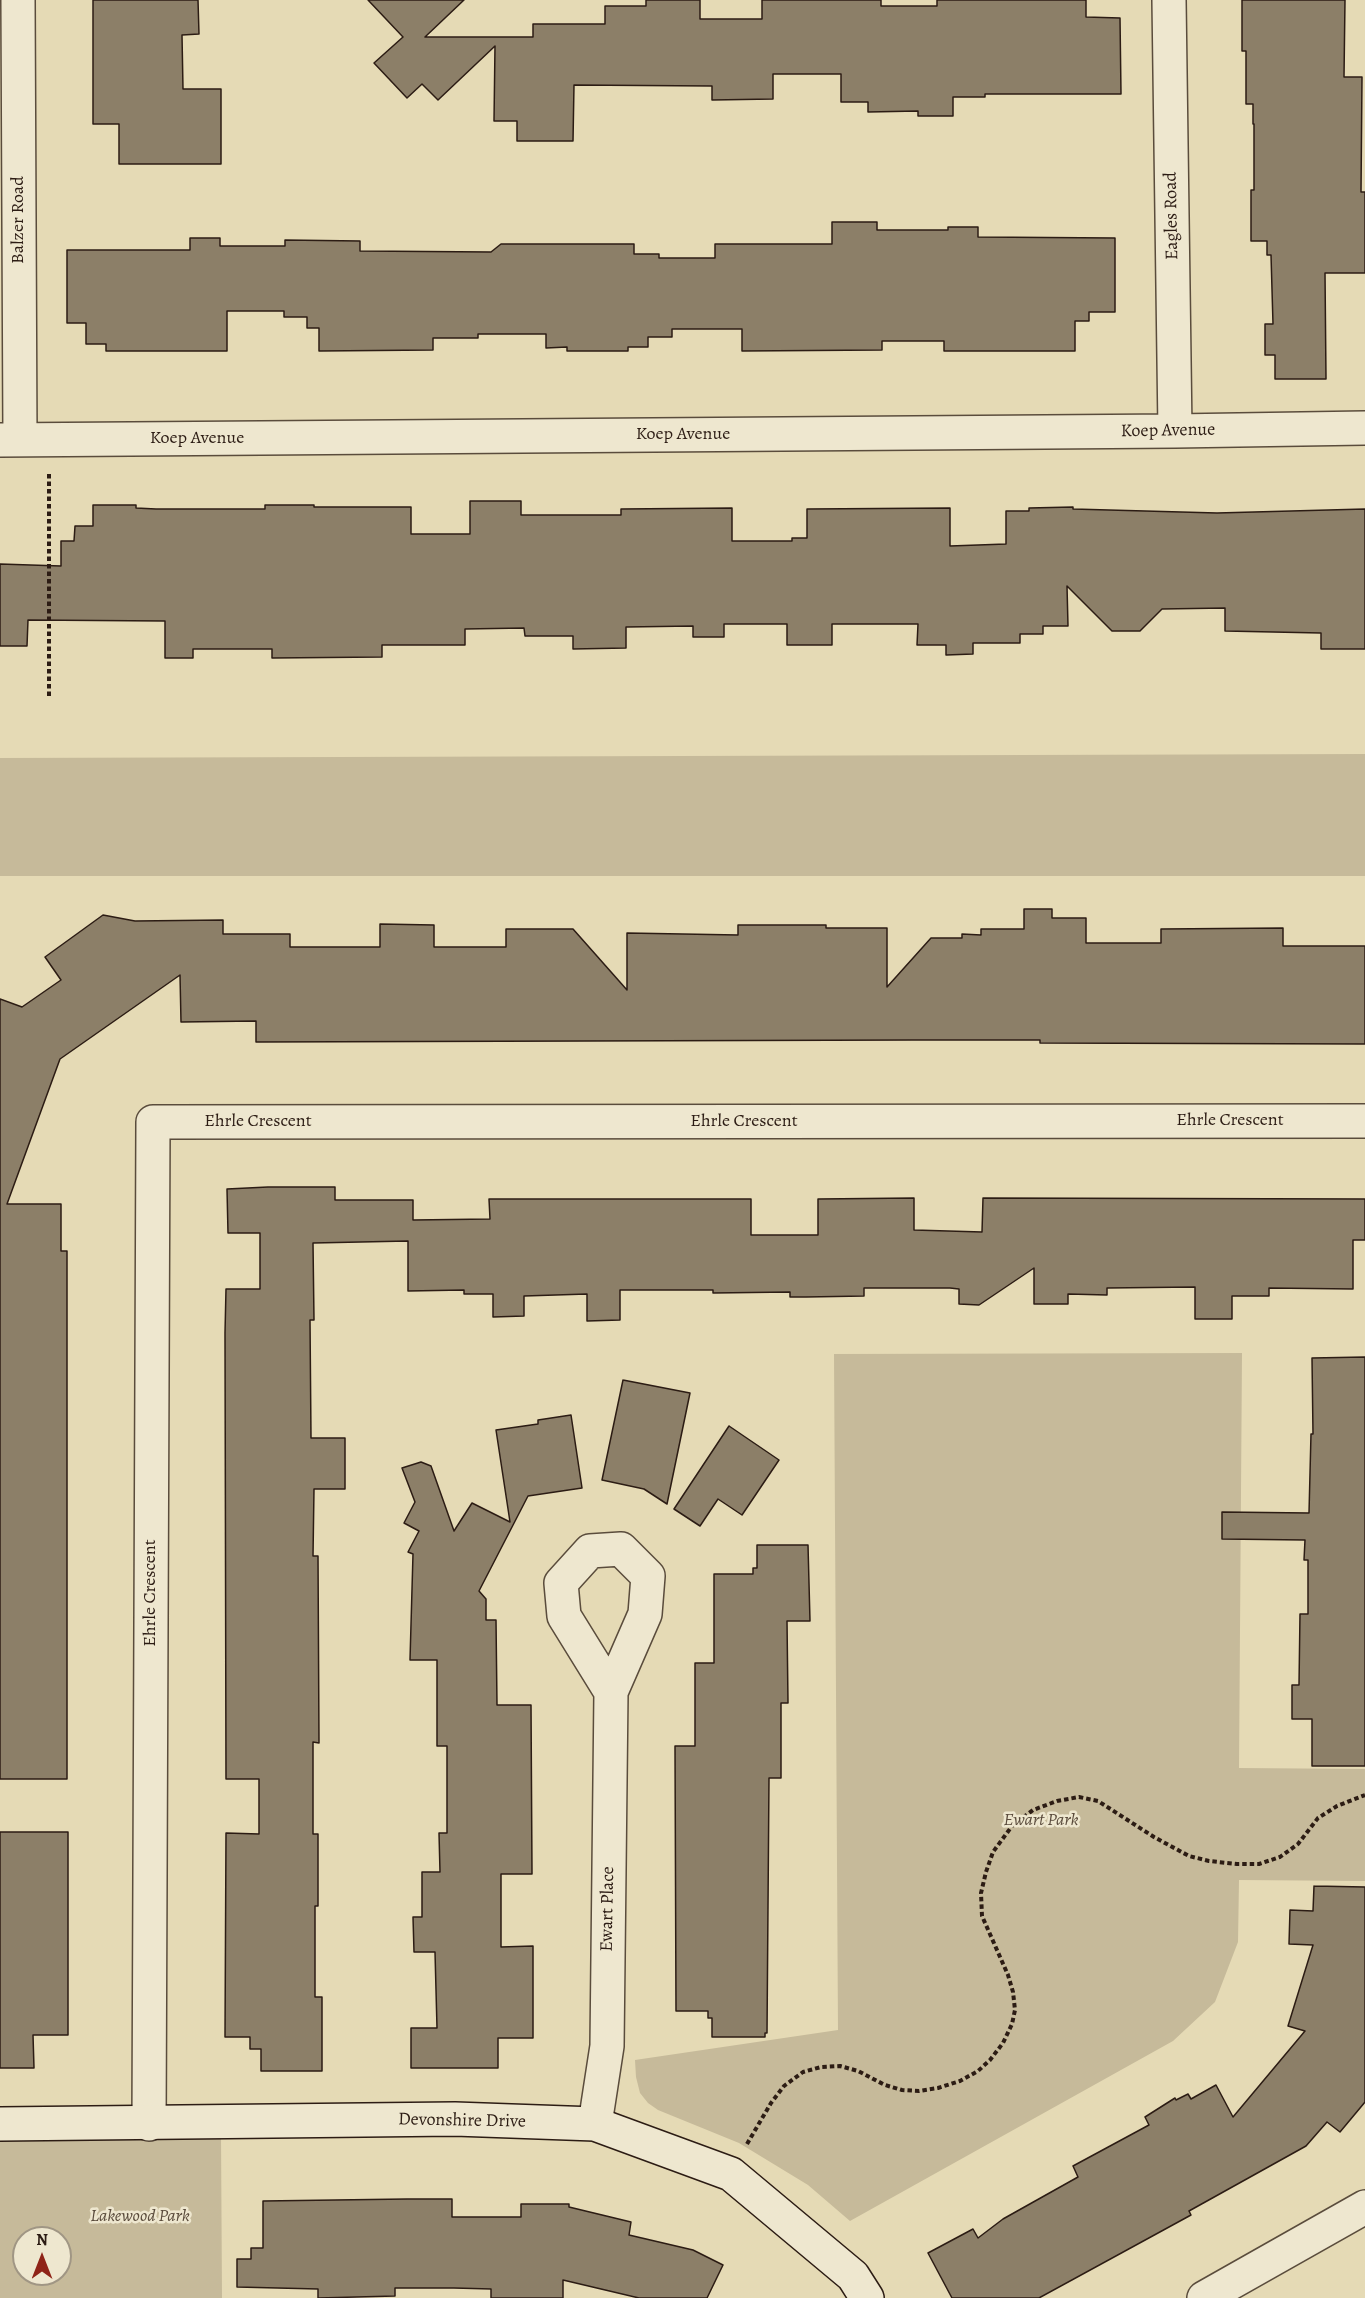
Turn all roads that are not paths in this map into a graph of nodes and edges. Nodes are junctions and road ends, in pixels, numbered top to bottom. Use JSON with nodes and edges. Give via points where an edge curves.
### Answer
{"nodes":[{"id":1,"x":18,"y":0,"type":"edge"},
{"id":2,"x":1169,"y":0,"type":"edge"},
{"id":3,"x":1365,"y":428,"type":"edge"},
{"id":4,"x":1175,"y":431,"type":"junction"},
{"id":5,"x":23,"y":440,"type":"edge"},
{"id":6,"x":1365,"y":1121,"type":"edge"},
{"id":7,"x":611,"y":1692,"type":"dead end"},
{"id":8,"x":0,"y":2124,"type":"edge"},
{"id":9,"x":149,"y":2124,"type":"junction"},
{"id":10,"x":596,"y":2124,"type":"junction"},
{"id":11,"x":1365,"y":2207,"type":"edge"},
{"id":12,"x":867,"y":2298,"type":"edge"},
{"id":13,"x":1204,"y":2298,"type":"edge"}],
"edges":[{"from":1,"to":5,"type":"street","name":"Balzer Road"},
{"from":2,"to":4,"type":"street","name":"Eagles Road"},
{"from":3,"to":4,"type":"street","name":"Koep Avenue"},
{"from":4,"to":5,"type":"street","name":"Koep Avenue"},
{"from":6,"to":9,"type":"street","name":"Ehrle Crescent","via":[[153,1122]]},
{"from":7,"to":10,"type":"street","name":"Ewart Place","via":[[607,2046]]},
{"from":8,"to":9,"type":"street","name":"Devonshire Drive"},
{"from":9,"to":10,"type":"street","name":"Devonshire Drive","via":[[455,2119]]},
{"from":10,"to":12,"type":"street","name":"Devonshire Drive","via":[[731,2174],[853,2276]]},
{"from":11,"to":13,"type":"street"}]}
